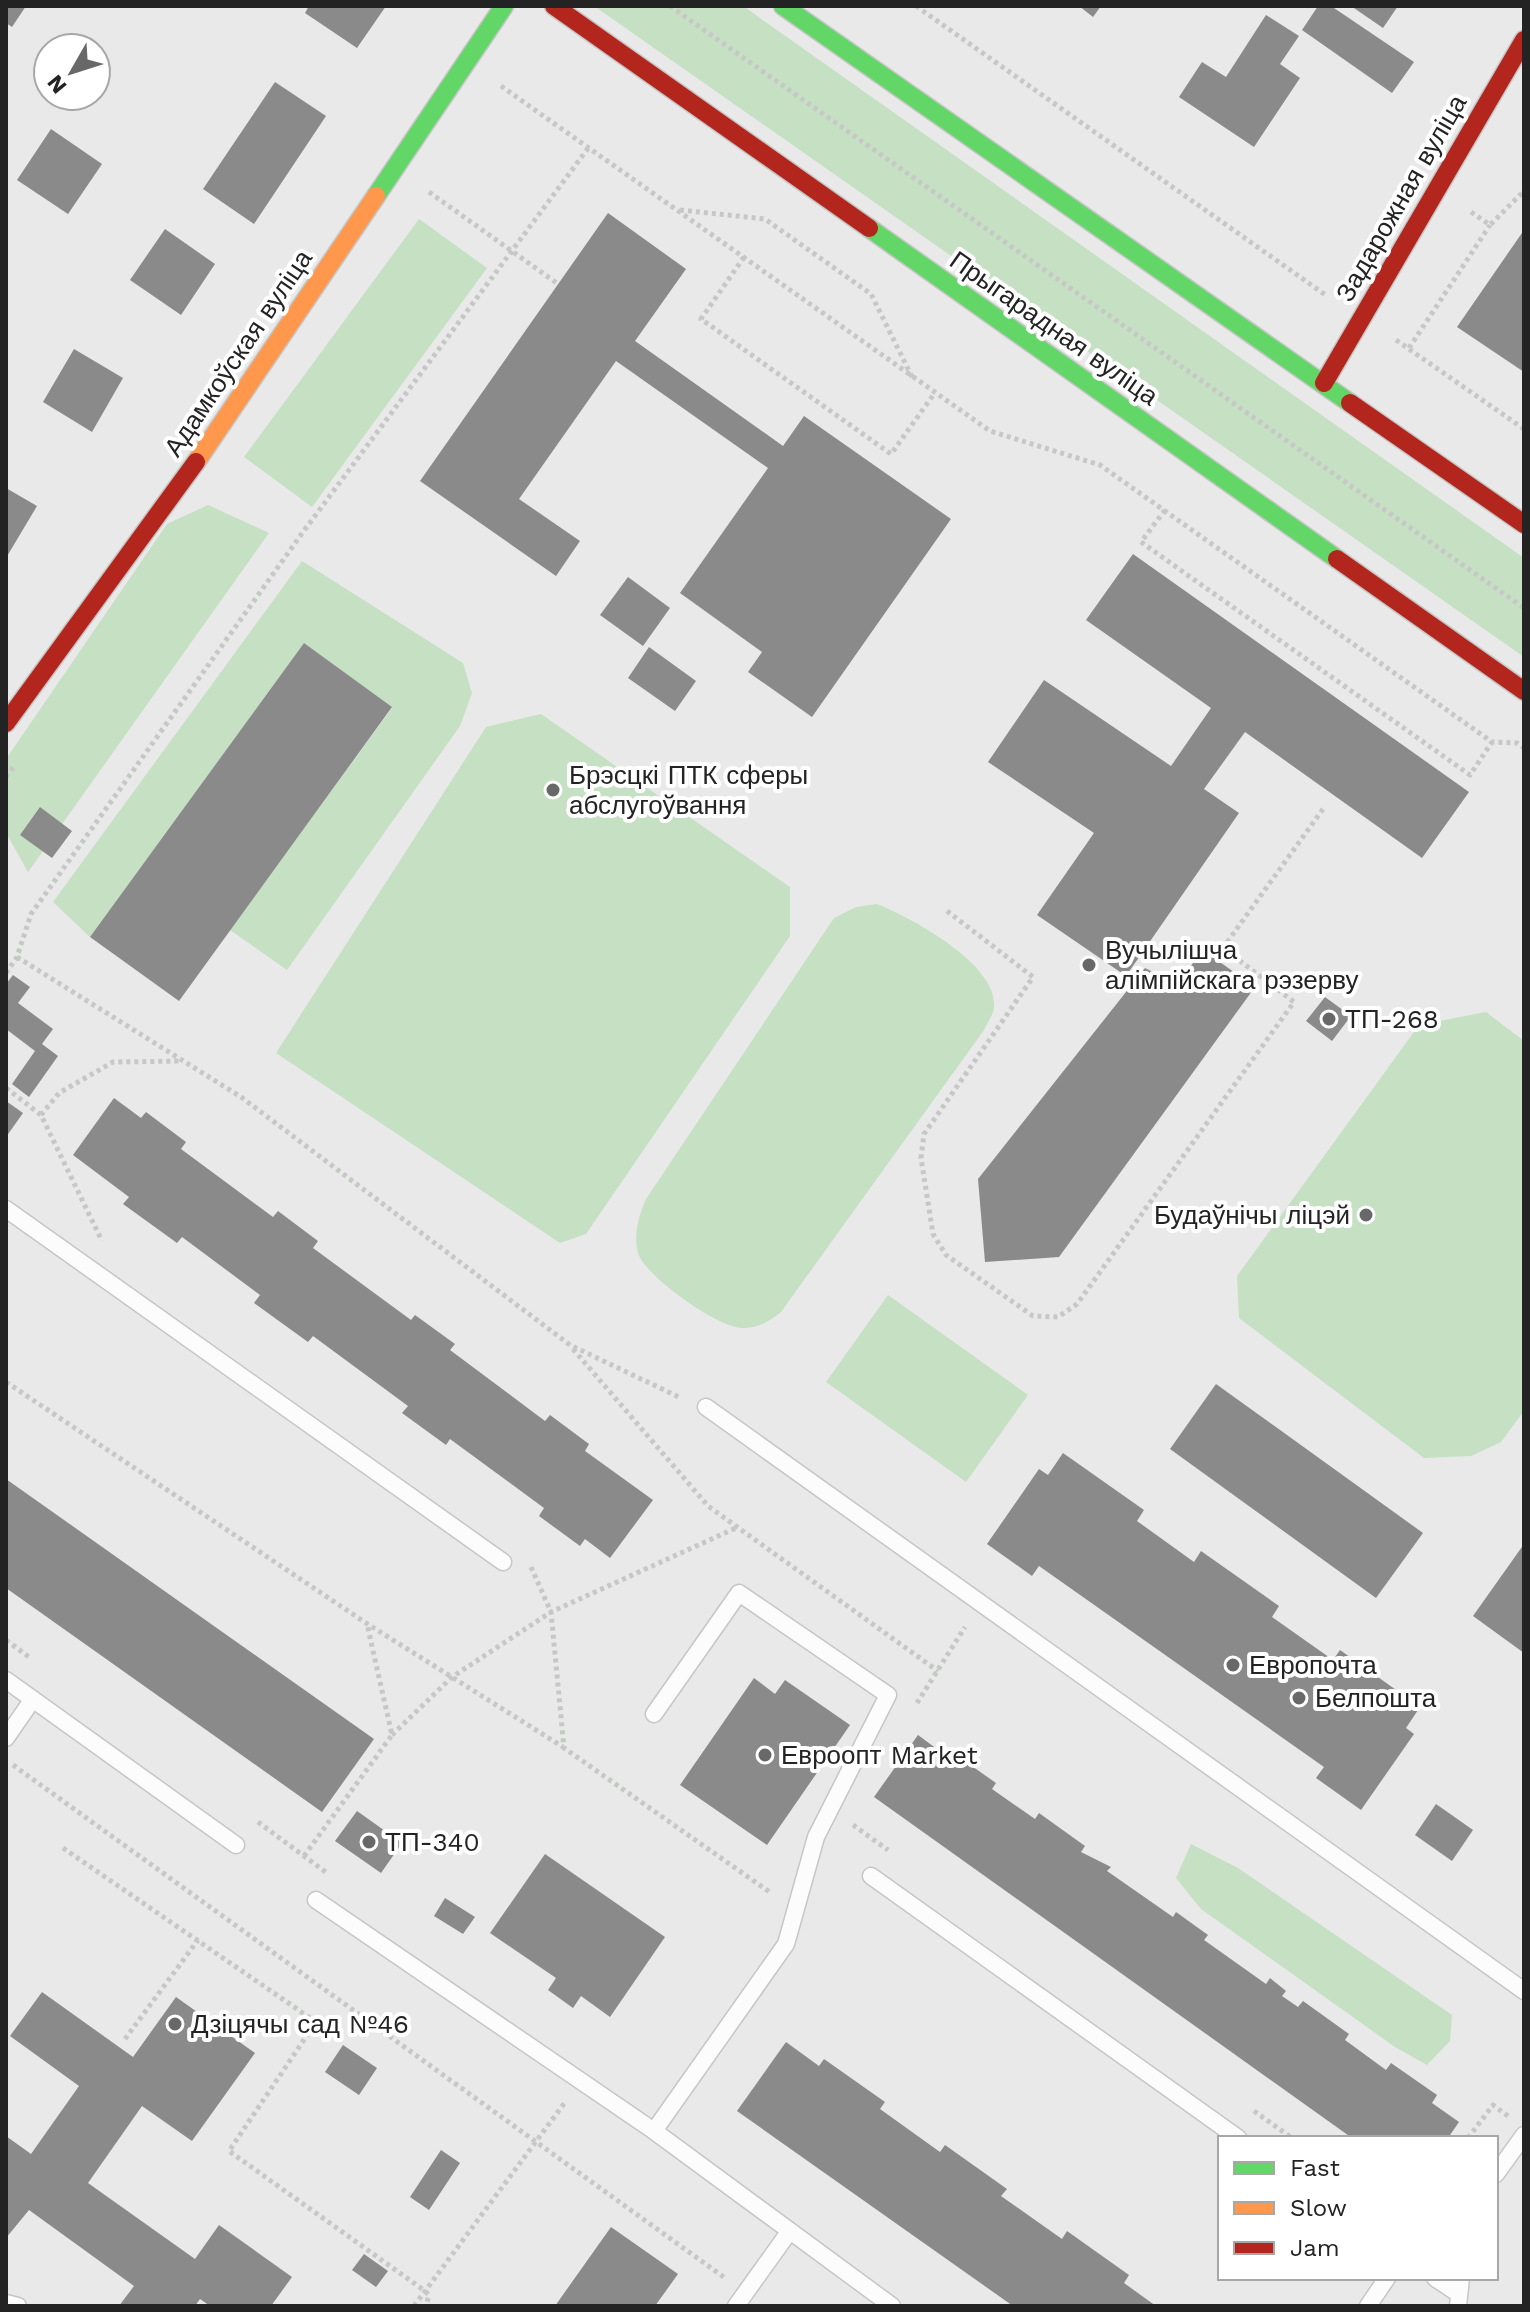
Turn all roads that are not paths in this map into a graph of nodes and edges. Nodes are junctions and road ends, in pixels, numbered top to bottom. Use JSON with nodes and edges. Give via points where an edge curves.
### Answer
{"nodes":[{"id":1,"x":504,"y":6,"type":"edge"},
{"id":2,"x":554,"y":6,"type":"edge"},
{"id":3,"x":783,"y":6,"type":"edge"},
{"id":4,"x":1524,"y":40,"type":"edge"},
{"id":5,"x":1324,"y":383,"type":"junction"},
{"id":6,"x":1524,"y":524,"type":"edge"},
{"id":7,"x":1524,"y":691,"type":"edge"},
{"id":8,"x":6,"y":723,"type":"edge"},
{"id":9,"x":6,"y":1209,"type":"edge"},
{"id":10,"x":706,"y":1407,"type":"road end"},
{"id":11,"x":503,"y":1562,"type":"dead end"},
{"id":12,"x":6,"y":1680,"type":"edge"},
{"id":13,"x":33,"y":1699,"type":"junction"},
{"id":14,"x":654,"y":1714,"type":"dead end"},
{"id":15,"x":6,"y":1738,"type":"edge"},
{"id":16,"x":236,"y":1845,"type":"dead end"},
{"id":17,"x":871,"y":1876,"type":"dead end"},
{"id":18,"x":316,"y":1900,"type":"dead end"},
{"id":19,"x":1524,"y":1991,"type":"edge"},
{"id":20,"x":654,"y":2131,"type":"junction"},
{"id":21,"x":1524,"y":2135,"type":"edge"},
{"id":22,"x":1235,"y":2136,"type":"edge"},
{"id":23,"x":1498,"y":2171,"type":"edge"},
{"id":24,"x":789,"y":2232,"type":"junction"},
{"id":25,"x":1386,"y":2280,"type":"edge"},
{"id":26,"x":1438,"y":2280,"type":"edge"},
{"id":27,"x":1459,"y":2293,"type":"edge"},
{"id":28,"x":740,"y":2300,"type":"edge"},
{"id":29,"x":6,"y":2303,"type":"edge"},
{"id":30,"x":18,"y":2306,"type":"edge"},
{"id":31,"x":892,"y":2306,"type":"edge"},
{"id":32,"x":1368,"y":2306,"type":"edge"}],
"edges":[{"from":1,"to":8,"type":"street","name":"Адамкоўская вуліца","via":[[197,460]]},
{"from":2,"to":7,"type":"street","name":"Прыгарадная вуліца"},
{"from":3,"to":5,"type":"street"},
{"from":4,"to":5,"type":"street","name":"Задарожная вуліца"},
{"from":5,"to":6,"type":"street"},
{"from":9,"to":11,"type":"lane"},
{"from":10,"to":19,"type":"lane"},
{"from":12,"to":13,"type":"lane"},
{"from":13,"to":15,"type":"lane"},
{"from":13,"to":16,"type":"lane"},
{"from":14,"to":20,"type":"lane","via":[[739,1593],[888,1695],[816,1837],[786,1944]]},
{"from":17,"to":22,"type":"lane"},
{"from":18,"to":20,"type":"lane"},
{"from":20,"to":24,"type":"lane"},
{"from":21,"to":23,"type":"lane"},
{"from":24,"to":28,"type":"lane"},
{"from":24,"to":31,"type":"lane"},
{"from":25,"to":32,"type":"lane"},
{"from":26,"to":27,"type":"lane"},
{"from":29,"to":30,"type":"lane"}]}
